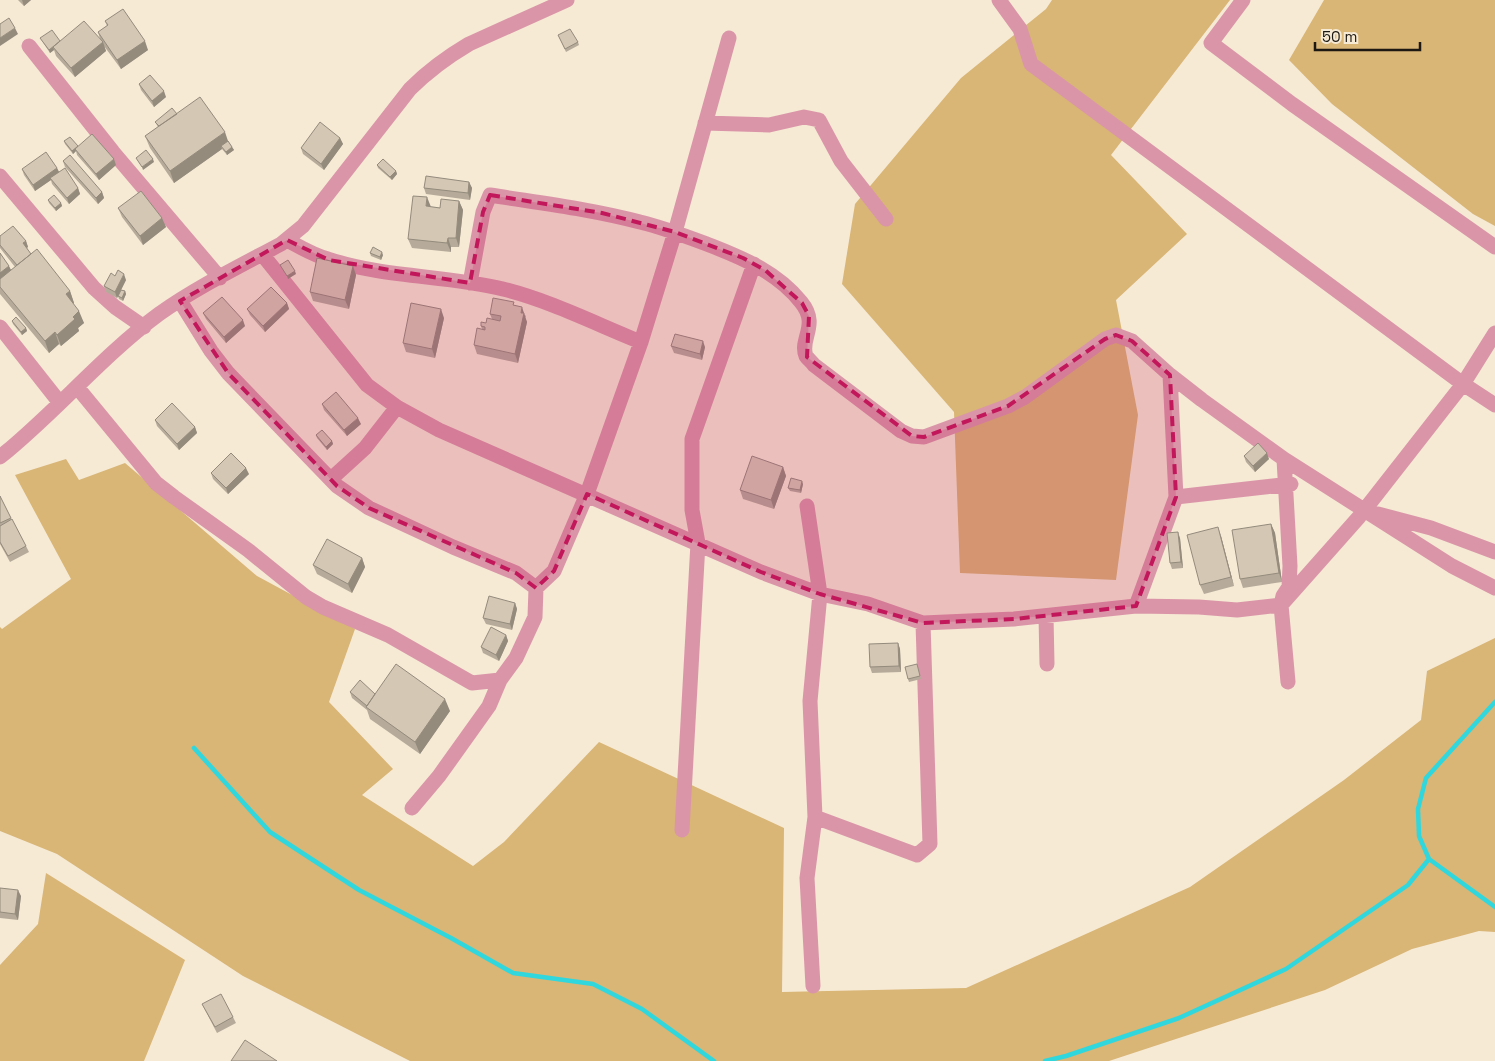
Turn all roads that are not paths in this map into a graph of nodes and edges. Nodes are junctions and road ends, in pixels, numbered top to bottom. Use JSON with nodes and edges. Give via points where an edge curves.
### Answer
{"nodes":[{"id":1,"x":568,"y":0,"type":"edge"},
{"id":2,"x":999,"y":0,"type":"edge"},
{"id":3,"x":1243,"y":0,"type":"edge"},
{"id":4,"x":729,"y":38,"type":"dead end"},
{"id":5,"x":29,"y":46,"type":"dead end"},
{"id":6,"x":705,"y":124,"type":"junction"},
{"id":7,"x":0,"y":176,"type":"edge"},
{"id":8,"x":886,"y":219,"type":"dead end"},
{"id":9,"x":675,"y":232,"type":"junction"},
{"id":10,"x":287,"y":240,"type":"junction"},
{"id":11,"x":1495,"y":247,"type":"edge"},
{"id":12,"x":262,"y":254,"type":"junction"},
{"id":13,"x":754,"y":264,"type":"junction"},
{"id":14,"x":220,"y":278,"type":"junction"},
{"id":15,"x":470,"y":283,"type":"junction"},
{"id":16,"x":180,"y":301,"type":"junction"},
{"id":17,"x":0,"y":327,"type":"edge"},
{"id":18,"x":144,"y":327,"type":"junction"},
{"id":19,"x":1495,"y":333,"type":"edge"},
{"id":20,"x":641,"y":342,"type":"junction"},
{"id":21,"x":1170,"y":375,"type":"junction"},
{"id":22,"x":1463,"y":384,"type":"junction"},
{"id":23,"x":77,"y":387,"type":"junction"},
{"id":24,"x":60,"y":403,"type":"junction"},
{"id":25,"x":1495,"y":405,"type":"edge"},
{"id":26,"x":397,"y":408,"type":"junction"},
{"id":27,"x":0,"y":457,"type":"edge"},
{"id":28,"x":1284,"y":459,"type":"junction"},
{"id":29,"x":331,"y":479,"type":"junction"},
{"id":30,"x":1288,"y":485,"type":"junction"},
{"id":31,"x":587,"y":494,"type":"junction"},
{"id":32,"x":1176,"y":497,"type":"junction"},
{"id":33,"x":807,"y":506,"type":"dead end"},
{"id":34,"x":1364,"y":510,"type":"junction"},
{"id":35,"x":698,"y":544,"type":"junction"},
{"id":36,"x":1495,"y":552,"type":"edge"},
{"id":37,"x":536,"y":588,"type":"junction"},
{"id":38,"x":1495,"y":588,"type":"edge"},
{"id":39,"x":820,"y":594,"type":"junction"},
{"id":40,"x":1281,"y":605,"type":"junction"},
{"id":41,"x":1136,"y":606,"type":"junction"},
{"id":42,"x":1046,"y":616,"type":"junction"},
{"id":43,"x":923,"y":623,"type":"junction"},
{"id":44,"x":1047,"y":664,"type":"dead end"},
{"id":45,"x":500,"y":680,"type":"junction"},
{"id":46,"x":1288,"y":682,"type":"dead end"},
{"id":47,"x":412,"y":808,"type":"dead end"},
{"id":48,"x":815,"y":817,"type":"junction"},
{"id":49,"x":682,"y":830,"type":"dead end"},
{"id":50,"x":813,"y":986,"type":"dead end"}],
"edges":[{"from":1,"to":10,"type":"street","via":[[469,44],[423,76],[303,226]]},
{"from":2,"to":22,"type":"street","via":[[1020,29],[1030,64]]},
{"from":3,"to":11,"type":"street","via":[[1211,44]]},
{"from":4,"to":6,"type":"street"},
{"from":5,"to":14,"type":"street"},
{"from":6,"to":8,"type":"street","via":[[770,125],[804,117],[819,120],[841,161]]},
{"from":6,"to":9,"type":"street"},
{"from":7,"to":18,"type":"street","via":[[94,288]]},
{"from":9,"to":13,"type":"street"},
{"from":9,"to":15,"type":"street","via":[[602,213],[490,195],[483,212]]},
{"from":9,"to":20,"type":"street"},
{"from":10,"to":12,"type":"street"},
{"from":10,"to":15,"type":"street","via":[[329,260],[372,270]]},
{"from":12,"to":14,"type":"street"},
{"from":12,"to":26,"type":"street","via":[[367,385]]},
{"from":13,"to":21,"type":"street","via":[[783,284],[802,303],[810,326],[805,348],[814,365],[912,436],[924,437],[1008,406],[1116,335],[1132,340]]},
{"from":13,"to":35,"type":"street","via":[[692,439],[692,510]]},
{"from":14,"to":16,"type":"street"},
{"from":15,"to":20,"type":"street","via":[[531,298]]},
{"from":16,"to":18,"type":"street"},
{"from":16,"to":29,"type":"street","via":[[228,374]]},
{"from":17,"to":24,"type":"street"},
{"from":18,"to":23,"type":"street"},
{"from":19,"to":22,"type":"street"},
{"from":20,"to":31,"type":"street"},
{"from":21,"to":28,"type":"street"},
{"from":21,"to":32,"type":"street"},
{"from":22,"to":25,"type":"street"},
{"from":22,"to":34,"type":"street"},
{"from":23,"to":24,"type":"street"},
{"from":23,"to":45,"type":"street","via":[[156,483],[306,597],[388,635],[472,683]]},
{"from":24,"to":27,"type":"street"},
{"from":26,"to":29,"type":"street","via":[[378,434]]},
{"from":26,"to":31,"type":"street","via":[[439,430]]},
{"from":28,"to":30,"type":"street"},
{"from":28,"to":34,"type":"street"},
{"from":29,"to":37,"type":"street","via":[[369,508],[516,573]]},
{"from":30,"to":32,"type":"street"},
{"from":30,"to":40,"type":"street","via":[[1289,587]]},
{"from":31,"to":35,"type":"street"},
{"from":31,"to":37,"type":"street","via":[[554,571]]},
{"from":32,"to":41,"type":"street"},
{"from":33,"to":39,"type":"street"},
{"from":34,"to":36,"type":"street","via":[[1431,528]]},
{"from":34,"to":38,"type":"street","via":[[1452,566]]},
{"from":34,"to":40,"type":"street"},
{"from":35,"to":39,"type":"street"},
{"from":35,"to":49,"type":"street"},
{"from":37,"to":45,"type":"street","via":[[535,617],[516,658]]},
{"from":39,"to":43,"type":"street","via":[[868,604]]},
{"from":39,"to":48,"type":"street","via":[[810,701]]},
{"from":40,"to":41,"type":"street","via":[[1237,610]]},
{"from":40,"to":46,"type":"street"},
{"from":41,"to":42,"type":"street"},
{"from":42,"to":43,"type":"street"},
{"from":42,"to":44,"type":"street"},
{"from":43,"to":48,"type":"street","via":[[930,844],[916,855]]},
{"from":45,"to":47,"type":"street","via":[[489,706]]},
{"from":48,"to":50,"type":"street","via":[[807,878]]}]}
